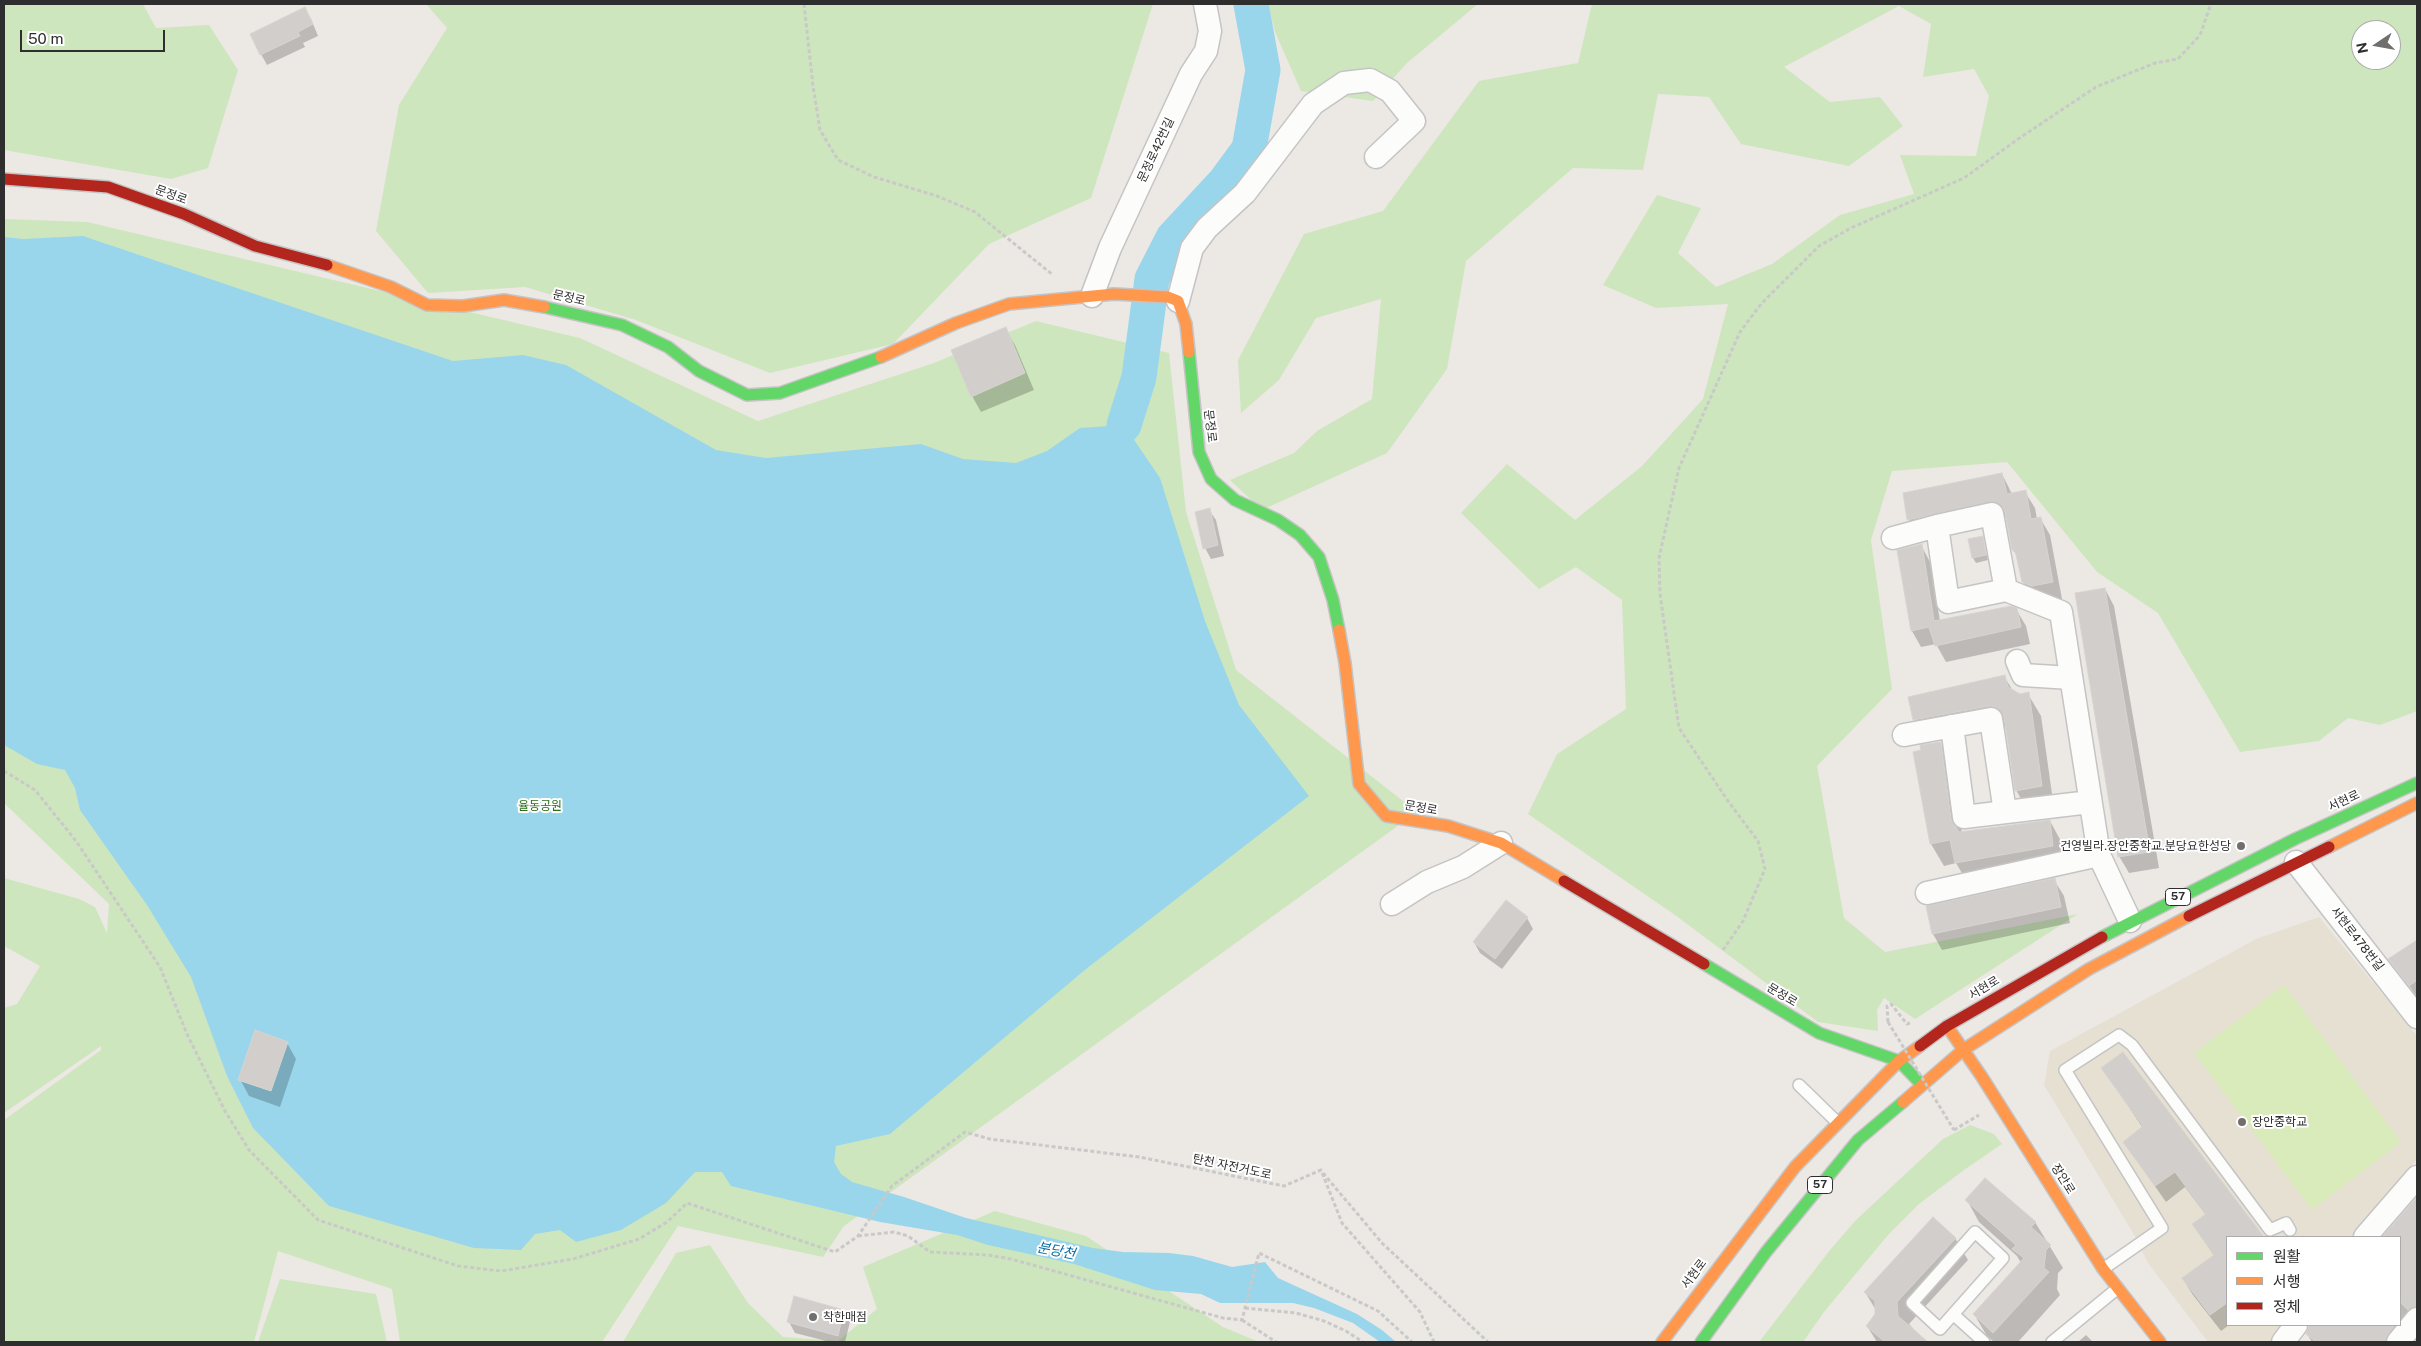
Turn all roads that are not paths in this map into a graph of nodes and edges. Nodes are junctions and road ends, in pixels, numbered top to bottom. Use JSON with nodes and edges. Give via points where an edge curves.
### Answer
{"nodes":[{"id":1,"x":1205,"y":4,"type":"edge"},
{"id":2,"x":1376,"y":157,"type":"dead end"},
{"id":3,"x":4,"y":180,"type":"edge"},
{"id":4,"x":1086,"y":296,"type":"junction"},
{"id":5,"x":1173,"y":299,"type":"junction"},
{"id":6,"x":1937,"y":526,"type":"junction"},
{"id":7,"x":1894,"y":538,"type":"dead end"},
{"id":8,"x":2006,"y":590,"type":"junction"},
{"id":9,"x":2018,"y":661,"type":"dead end"},
{"id":10,"x":2071,"y":678,"type":"junction"},
{"id":11,"x":1952,"y":726,"type":"junction"},
{"id":12,"x":1904,"y":736,"type":"dead end"},
{"id":13,"x":2417,"y":783,"type":"edge"},
{"id":14,"x":2090,"y":802,"type":"junction"},
{"id":15,"x":2417,"y":803,"type":"edge"},
{"id":16,"x":2005,"y":812,"type":"junction"},
{"id":17,"x":1500,"y":843,"type":"junction"},
{"id":18,"x":2099,"y":854,"type":"junction"},
{"id":19,"x":2296,"y":862,"type":"junction"},
{"id":20,"x":1927,"y":893,"type":"dead end"},
{"id":21,"x":1392,"y":904,"type":"dead end"},
{"id":22,"x":2130,"y":921,"type":"junction"},
{"id":23,"x":2417,"y":1017,"type":"edge"},
{"id":24,"x":1947,"y":1026,"type":"junction"},
{"id":25,"x":1963,"y":1050,"type":"junction"},
{"id":26,"x":1899,"y":1061,"type":"junction"},
{"id":27,"x":1799,"y":1085,"type":"dead end"},
{"id":28,"x":1922,"y":1085,"type":"junction"},
{"id":29,"x":1838,"y":1123,"type":"junction"},
{"id":30,"x":2417,"y":1177,"type":"edge"},
{"id":31,"x":2290,"y":1230,"type":"dead end"},
{"id":32,"x":2366,"y":1236,"type":"edge"},
{"id":33,"x":2103,"y":1269,"type":"junction"},
{"id":34,"x":2118,"y":1288,"type":"junction"},
{"id":35,"x":1953,"y":1314,"type":"junction"},
{"id":36,"x":2417,"y":1319,"type":"edge"},
{"id":37,"x":1662,"y":1342,"type":"edge"},
{"id":38,"x":1701,"y":1342,"type":"edge"},
{"id":39,"x":1984,"y":1342,"type":"edge"},
{"id":40,"x":2052,"y":1342,"type":"edge"},
{"id":41,"x":2160,"y":1342,"type":"edge"},
{"id":42,"x":2398,"y":1342,"type":"edge"}],
"edges":[{"from":1,"to":4,"type":"street","name":"문정로42번길","via":[[1210,31],[1206,51],[1190,74]]},
{"from":2,"to":5,"type":"street","via":[[1414,121],[1390,91],[1370,80],[1344,83],[1313,104],[1245,193],[1207,228],[1192,248]]},
{"from":3,"to":4,"type":"street","name":"문정로","via":[[108,187],[184,214],[255,246],[391,287],[427,305],[463,306],[504,300],[564,310],[622,325],[668,347],[699,371],[747,395],[780,393],[863,365],[956,323],[1009,304]]},
{"from":4,"to":5,"type":"street","name":"문정로","via":[[1114,294]]},
{"from":5,"to":17,"type":"street","name":"문정로","via":[[1186,324],[1199,452],[1211,479],[1235,500],[1278,520],[1319,556],[1333,600],[1345,663],[1359,784],[1386,816],[1448,826]]},
{"from":6,"to":7,"type":"street"},
{"from":6,"to":8,"type":"street","via":[[1992,514]]},
{"from":6,"to":8,"type":"street","via":[[1948,602]]},
{"from":8,"to":10,"type":"street","via":[[2061,612]]},
{"from":9,"to":10,"type":"street","via":[[2024,675]]},
{"from":10,"to":14,"type":"street"},
{"from":11,"to":12,"type":"street"},
{"from":11,"to":16,"type":"street","via":[[1964,817]]},
{"from":11,"to":16,"type":"street","via":[[1991,719]]},
{"from":13,"to":22,"type":"street","name":"서현로","number":"57"},
{"from":14,"to":16,"type":"street"},
{"from":14,"to":18,"type":"street"},
{"from":15,"to":19,"type":"street","number":"57"},
{"from":17,"to":21,"type":"street","via":[[1463,867],[1427,882]]},
{"from":17,"to":26,"type":"street","name":"문정로","via":[[1818,1033]]},
{"from":18,"to":20,"type":"street"},
{"from":18,"to":22,"type":"street"},
{"from":19,"to":23,"type":"street","name":"서현로478번길"},
{"from":19,"to":25,"type":"street","number":"57","via":[[2089,969]]},
{"from":22,"to":24,"type":"street","name":"서현로","number":"57"},
{"from":24,"to":25,"type":"street","name":"장안로"},
{"from":24,"to":26,"type":"street","name":"서현로","number":"57"},
{"from":25,"to":28,"type":"street","number":"57"},
{"from":25,"to":33,"type":"street","name":"장안로"},
{"from":26,"to":28,"type":"street","name":"문정로"},
{"from":26,"to":29,"type":"street","name":"서현로","number":"57"},
{"from":27,"to":29,"type":"lane"},
{"from":28,"to":38,"type":"street","number":"57","via":[[1858,1140],[1766,1252]]},
{"from":29,"to":37,"type":"street","name":"서현로","number":"57","via":[[1795,1167]]},
{"from":30,"to":32,"type":"street"},
{"from":31,"to":33,"type":"lane","via":[[2286,1223],[2270,1230],[2132,1045],[2119,1035],[2065,1070],[2162,1228]]},
{"from":33,"to":34,"type":"street","name":"장안로"},
{"from":34,"to":40,"type":"lane"},
{"from":34,"to":41,"type":"street","name":"장안로"},
{"from":35,"to":35,"type":"lane","via":[[2003,1258],[1975,1232],[1912,1303],[1940,1329]]},
{"from":35,"to":39,"type":"lane"},
{"from":36,"to":42,"type":"street"}]}
